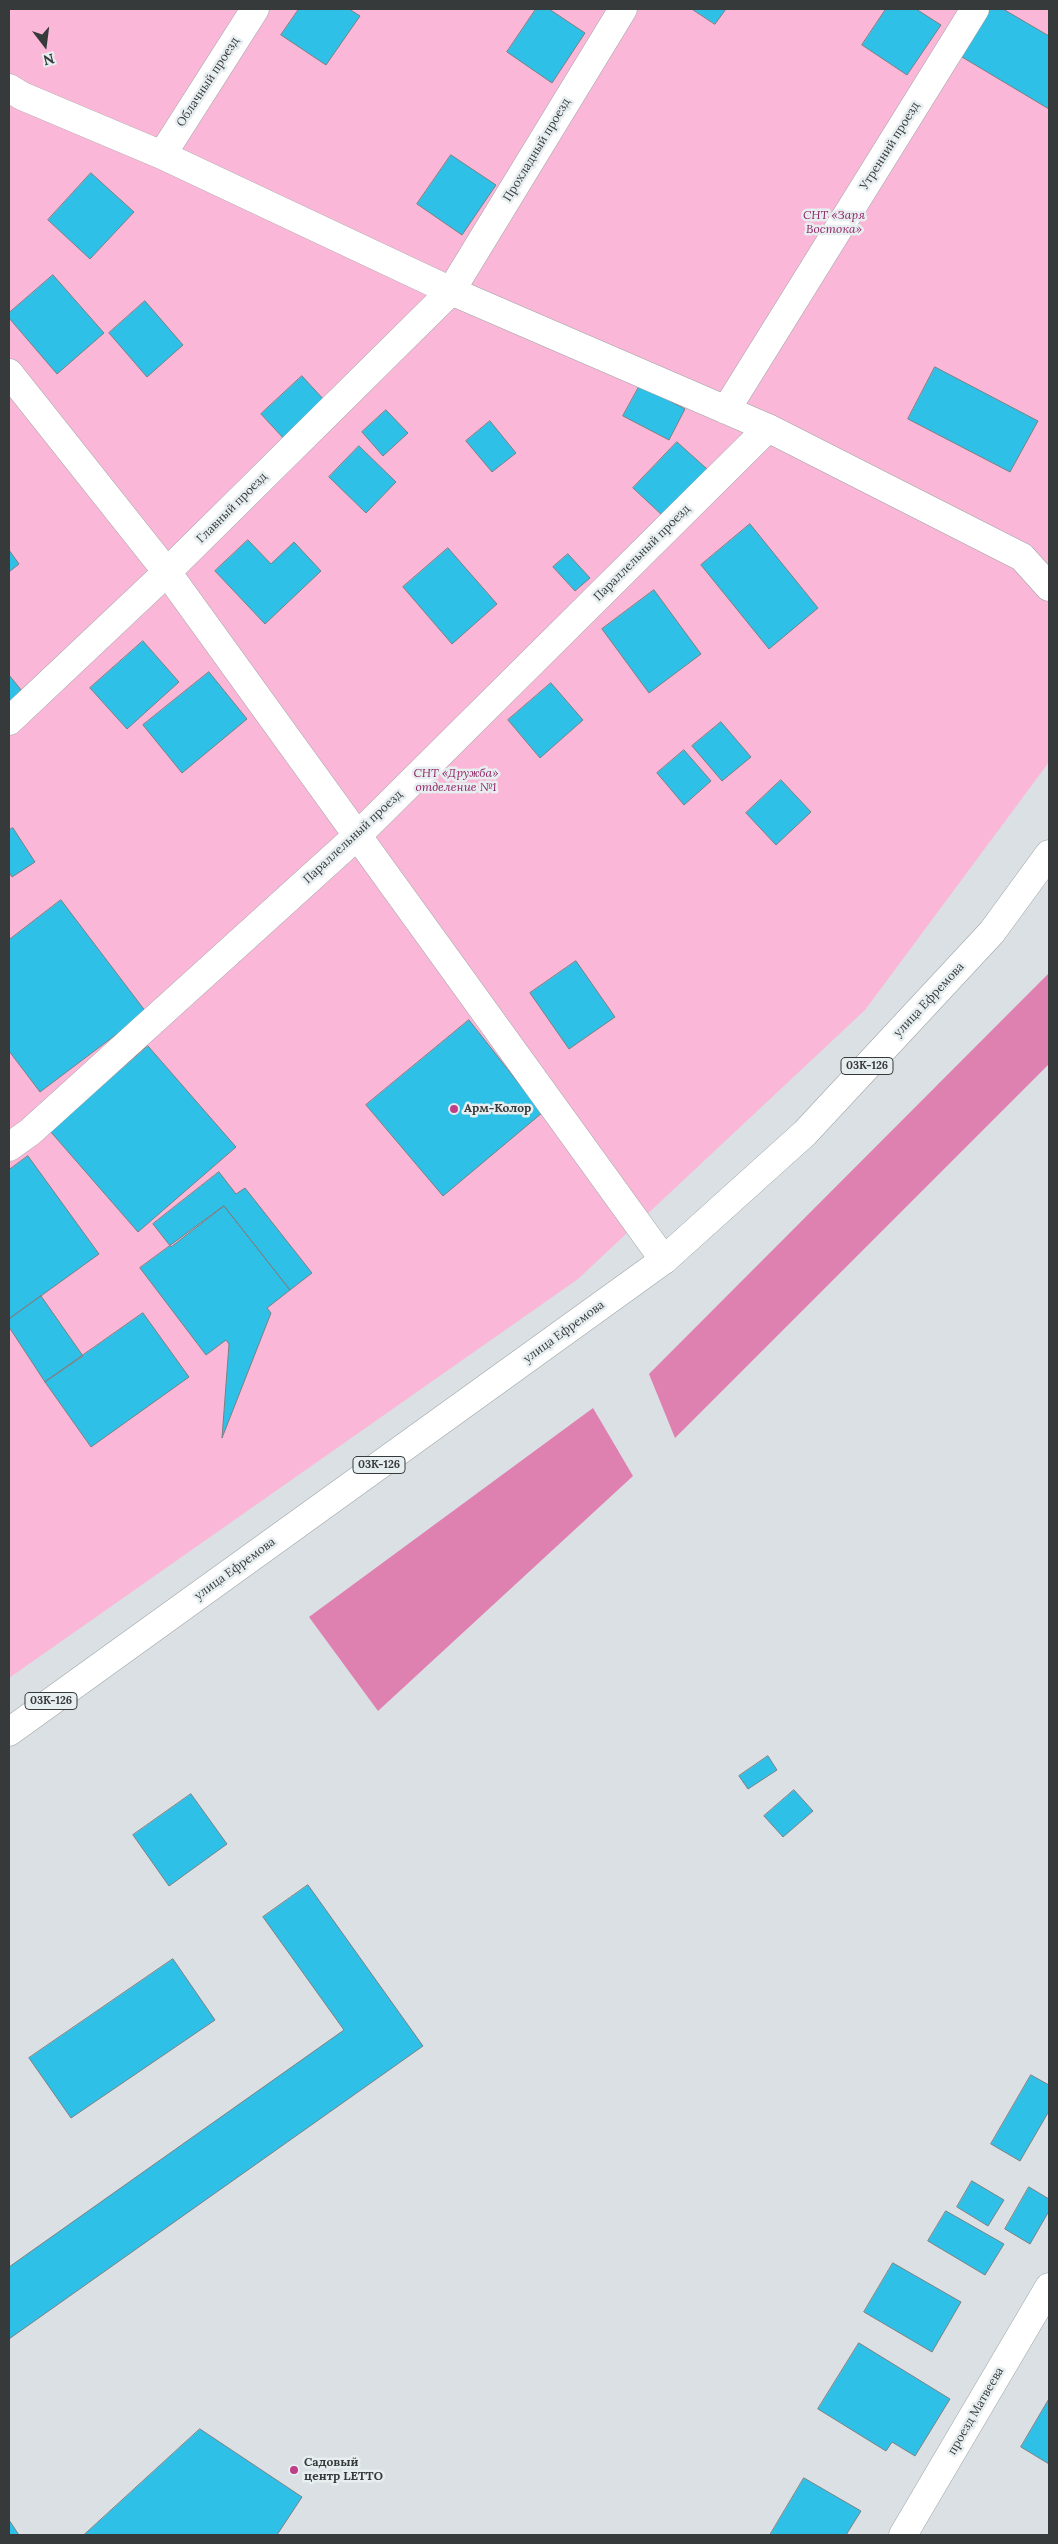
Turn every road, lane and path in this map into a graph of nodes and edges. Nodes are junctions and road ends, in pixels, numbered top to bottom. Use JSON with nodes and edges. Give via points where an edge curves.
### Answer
{"nodes":[{"id":1,"x":255,"y":9,"type":"edge"},
{"id":2,"x":623,"y":9,"type":"edge"},
{"id":3,"x":975,"y":9,"type":"edge"},
{"id":4,"x":13,"y":98,"type":"edge"},
{"id":5,"x":162,"y":155,"type":"junction"},
{"id":6,"x":450,"y":291,"type":"junction"},
{"id":7,"x":9,"y":373,"type":"edge"},
{"id":8,"x":726,"y":410,"type":"junction"},
{"id":9,"x":768,"y":428,"type":"junction"},
{"id":10,"x":167,"y":572,"type":"junction"},
{"id":11,"x":1049,"y":587,"type":"edge"},
{"id":12,"x":9,"y":722,"type":"edge"},
{"id":13,"x":358,"y":835,"type":"junction"},
{"id":14,"x":1049,"y":854,"type":"edge"},
{"id":15,"x":9,"y":1147,"type":"edge"},
{"id":16,"x":664,"y":1260,"type":"junction"},
{"id":17,"x":9,"y":1732,"type":"edge"},
{"id":18,"x":1049,"y":2287,"type":"edge"},
{"id":19,"x":903,"y":2535,"type":"edge"}],
"edges":[{"from":1,"to":5,"type":"main road","name":"Облачный проезд"},
{"from":2,"to":6,"type":"main road","name":"Прохладный проезд"},
{"from":3,"to":8,"type":"main road","name":"Утренний проезд"},
{"from":4,"to":5,"type":"main road"},
{"from":5,"to":6,"type":"main road"},
{"from":6,"to":8,"type":"main road"},
{"from":6,"to":10,"type":"main road","name":"Главный проезд"},
{"from":7,"to":10,"type":"main road"},
{"from":8,"to":9,"type":"main road"},
{"from":9,"to":11,"type":"main road","via":[[1022,557]]},
{"from":9,"to":13,"type":"main road","name":"Параллельный проезд"},
{"from":10,"to":12,"type":"main road","name":"Главный проезд"},
{"from":10,"to":13,"type":"main road"},
{"from":13,"to":15,"type":"main road","name":"Параллельный проезд","via":[[30,1132]]},
{"from":13,"to":16,"type":"main road"},
{"from":14,"to":16,"type":"main road","name":"улица Ефремова","number":"03К-126","via":[[992,932],[805,1132]]},
{"from":16,"to":17,"type":"main road","name":"улица Ефремова","number":"03К-126"},
{"from":18,"to":19,"type":"main road","name":"проезд Матвеева"}]}
